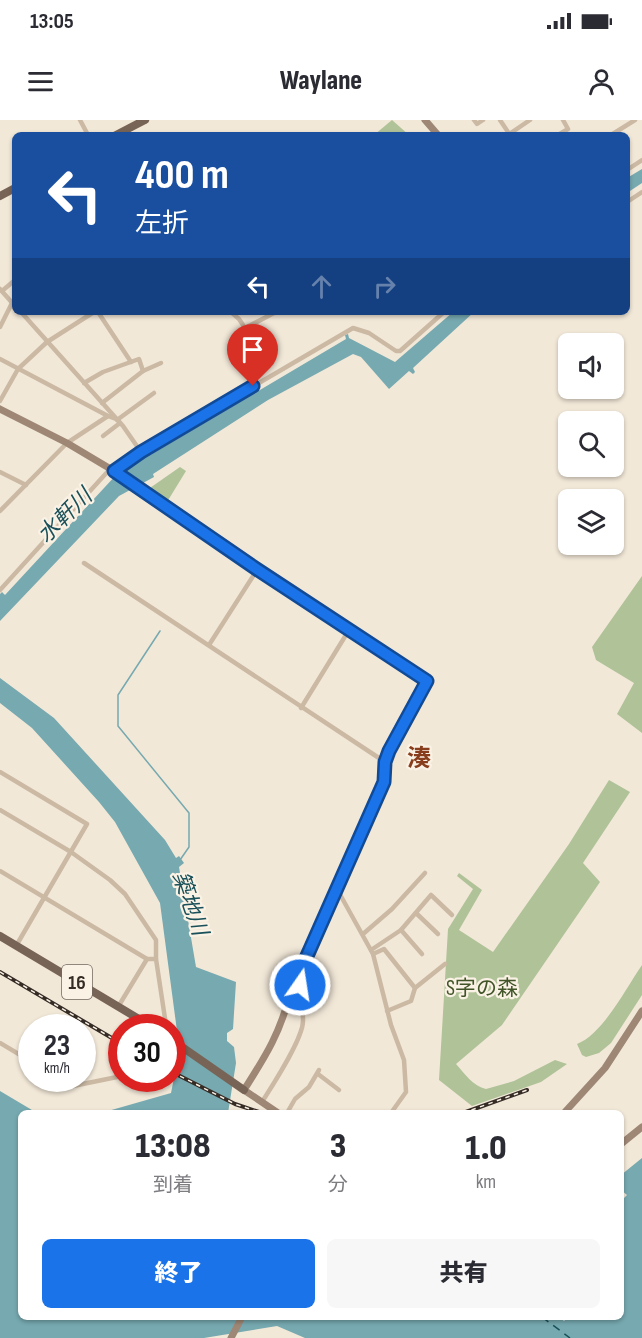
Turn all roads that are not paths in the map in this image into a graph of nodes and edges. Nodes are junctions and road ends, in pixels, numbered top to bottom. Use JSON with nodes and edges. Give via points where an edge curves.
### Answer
{"nodes":[{"id":1,"x":145,"y":120,"type":"edge"},
{"id":2,"x":425,"y":120,"type":"edge"},
{"id":3,"x":474,"y":120,"type":"edge"},
{"id":4,"x":483,"y":120,"type":"edge"},
{"id":5,"x":530,"y":120,"type":"edge"},
{"id":6,"x":562,"y":120,"type":"edge"},
{"id":7,"x":634,"y":120,"type":"edge"},
{"id":8,"x":122,"y":132,"type":"edge"},
{"id":9,"x":435,"y":132,"type":"edge"},
{"id":10,"x":513,"y":132,"type":"edge"},
{"id":11,"x":563,"y":132,"type":"edge"},
{"id":12,"x":616,"y":132,"type":"edge"},
{"id":13,"x":1,"y":290,"type":"edge"},
{"id":14,"x":12,"y":303,"type":"edge"},
{"id":15,"x":12,"y":308,"type":"edge"},
{"id":16,"x":24,"y":315,"type":"edge"},
{"id":17,"x":91,"y":315,"type":"edge"},
{"id":18,"x":98,"y":315,"type":"edge"},
{"id":19,"x":234,"y":315,"type":"edge"},
{"id":20,"x":270,"y":315,"type":"edge"},
{"id":21,"x":441,"y":315,"type":"edge"},
{"id":22,"x":0,"y":327,"type":"edge"},
{"id":23,"x":47,"y":342,"type":"junction"},
{"id":24,"x":0,"y":359,"type":"edge"},
{"id":25,"x":131,"y":362,"type":"junction"},
{"id":26,"x":161,"y":363,"type":"dead end"},
{"id":27,"x":18,"y":369,"type":"junction"},
{"id":28,"x":143,"y":372,"type":"junction"},
{"id":29,"x":84,"y":383,"type":"junction"},
{"id":30,"x":154,"y":393,"type":"dead end"},
{"id":31,"x":0,"y":401,"type":"edge"},
{"id":32,"x":102,"y":403,"type":"junction"},
{"id":33,"x":0,"y":409,"type":"edge"},
{"id":34,"x":108,"y":416,"type":"junction"},
{"id":35,"x":118,"y":421,"type":"junction"},
{"id":36,"x":103,"y":436,"type":"dead end"},
{"id":37,"x":67,"y":443,"type":"junction"},
{"id":38,"x":141,"y":452,"type":"junction"},
{"id":39,"x":113,"y":471,"type":"junction"},
{"id":40,"x":0,"y":472,"type":"edge"},
{"id":41,"x":26,"y":485,"type":"junction"},
{"id":42,"x":0,"y":512,"type":"edge"},
{"id":43,"x":84,"y":563,"type":"dead end"},
{"id":44,"x":258,"y":570,"type":"junction"},
{"id":45,"x":0,"y":590,"type":"edge"},
{"id":46,"x":350,"y":630,"type":"junction"},
{"id":47,"x":208,"y":645,"type":"junction"},
{"id":48,"x":301,"y":708,"type":"junction"},
{"id":49,"x":385,"y":762,"type":"junction"},
{"id":50,"x":0,"y":772,"type":"edge"},
{"id":51,"x":0,"y":810,"type":"edge"},
{"id":52,"x":71,"y":852,"type":"junction"},
{"id":53,"x":0,"y":871,"type":"edge"},
{"id":54,"x":425,"y":873,"type":"dead end"},
{"id":55,"x":337,"y":889,"type":"junction"},
{"id":56,"x":45,"y":897,"type":"junction"},
{"id":57,"x":416,"y":913,"type":"junction"},
{"id":58,"x":452,"y":915,"type":"dead end"},
{"id":59,"x":401,"y":930,"type":"junction"},
{"id":60,"x":363,"y":934,"type":"junction"},
{"id":61,"x":438,"y":934,"type":"dead end"},
{"id":62,"x":0,"y":936,"type":"edge"},
{"id":63,"x":16,"y":946,"type":"junction"},
{"id":64,"x":372,"y":952,"type":"junction"},
{"id":65,"x":422,"y":954,"type":"dead end"},
{"id":66,"x":147,"y":959,"type":"junction"},
{"id":67,"x":156,"y":959,"type":"junction"},
{"id":68,"x":445,"y":964,"type":"dead end"},
{"id":69,"x":303,"y":965,"type":"junction"},
{"id":70,"x":415,"y":988,"type":"junction"},
{"id":71,"x":118,"y":1006,"type":"junction"},
{"id":72,"x":387,"y":1011,"type":"junction"},
{"id":73,"x":642,"y":1011,"type":"edge"},
{"id":74,"x":131,"y":1014,"type":"edge"},
{"id":75,"x":164,"y":1014,"type":"edge"},
{"id":76,"x":0,"y":1044,"type":"edge"},
{"id":77,"x":186,"y":1049,"type":"edge"},
{"id":78,"x":18,"y":1054,"type":"edge"},
{"id":79,"x":244,"y":1090,"type":"junction"},
{"id":80,"x":339,"y":1090,"type":"dead end"},
{"id":81,"x":262,"y":1102,"type":"junction"},
{"id":82,"x":274,"y":1110,"type":"edge"},
{"id":83,"x":289,"y":1110,"type":"edge"},
{"id":84,"x":393,"y":1110,"type":"edge"},
{"id":85,"x":567,"y":1110,"type":"edge"},
{"id":86,"x":642,"y":1127,"type":"edge"},
{"id":87,"x":624,"y":1142,"type":"edge"},
{"id":88,"x":240,"y":1320,"type":"edge"},
{"id":89,"x":231,"y":1338,"type":"edge"}],
"edges":[{"from":1,"to":8,"type":"main road"},
{"from":2,"to":9,"type":"street"},
{"from":3,"to":4,"type":"street","via":[[477,124]]},
{"from":5,"to":10,"type":"street"},
{"from":6,"to":11,"type":"street","via":[[568,129]]},
{"from":7,"to":12,"type":"street"},
{"from":13,"to":14,"type":"street"},
{"from":15,"to":22,"type":"street"},
{"from":16,"to":23,"type":"street"},
{"from":17,"to":23,"type":"street"},
{"from":18,"to":25,"type":"street"},
{"from":19,"to":20,"type":"street","via":[[245,328]]},
{"from":21,"to":38,"type":"street","via":[[400,351],[353,328]]},
{"from":23,"to":27,"type":"street"},
{"from":23,"to":29,"type":"street"},
{"from":24,"to":27,"type":"street"},
{"from":25,"to":28,"type":"street","via":[[139,359]]},
{"from":25,"to":29,"type":"street"},
{"from":26,"to":28,"type":"street"},
{"from":27,"to":31,"type":"street"},
{"from":27,"to":34,"type":"street"},
{"from":28,"to":32,"type":"street"},
{"from":29,"to":32,"type":"street"},
{"from":30,"to":35,"type":"street"},
{"from":32,"to":35,"type":"street"},
{"from":33,"to":37,"type":"street"},
{"from":34,"to":35,"type":"street"},
{"from":34,"to":37,"type":"street"},
{"from":35,"to":36,"type":"street"},
{"from":35,"to":38,"type":"street"},
{"from":37,"to":39,"type":"street"},
{"from":37,"to":41,"type":"street"},
{"from":38,"to":39,"type":"street"},
{"from":39,"to":44,"type":"street"},
{"from":39,"to":45,"type":"street"},
{"from":40,"to":41,"type":"street"},
{"from":41,"to":42,"type":"street"},
{"from":43,"to":47,"type":"street"},
{"from":44,"to":46,"type":"street"},
{"from":44,"to":47,"type":"street"},
{"from":46,"to":48,"type":"street"},
{"from":46,"to":49,"type":"street","via":[[427,681]]},
{"from":47,"to":48,"type":"street"},
{"from":48,"to":49,"type":"street"},
{"from":49,"to":55,"type":"street","via":[[384,782]]},
{"from":50,"to":52,"type":"street","via":[[86,822],[86,829]]},
{"from":51,"to":52,"type":"street"},
{"from":52,"to":56,"type":"street"},
{"from":52,"to":67,"type":"street","via":[[125,894],[156,940]]},
{"from":53,"to":56,"type":"street"},
{"from":54,"to":60,"type":"street"},
{"from":55,"to":60,"type":"street"},
{"from":55,"to":69,"type":"street"},
{"from":56,"to":63,"type":"street"},
{"from":56,"to":66,"type":"street"},
{"from":57,"to":58,"type":"street","via":[[432,895]]},
{"from":57,"to":59,"type":"street"},
{"from":57,"to":61,"type":"street"},
{"from":59,"to":64,"type":"street"},
{"from":59,"to":65,"type":"street"},
{"from":60,"to":64,"type":"street"},
{"from":62,"to":63,"type":"main road","number":"16"},
{"from":63,"to":71,"type":"main road","number":"16"},
{"from":64,"to":70,"type":"street","via":[[384,949]]},
{"from":64,"to":72,"type":"street"},
{"from":66,"to":67,"type":"street"},
{"from":66,"to":71,"type":"street"},
{"from":67,"to":75,"type":"street"},
{"from":68,"to":70,"type":"street"},
{"from":69,"to":79,"type":"street","via":[[269,1052]]},
{"from":69,"to":81,"type":"street","via":[[303,1023],[283,1069]]},
{"from":70,"to":72,"type":"street","via":[[411,1001]]},
{"from":71,"to":74,"type":"main road","number":"16"},
{"from":72,"to":84,"type":"street","via":[[404,1060],[406,1090]]},
{"from":73,"to":85,"type":"street","via":[[611,1060]]},
{"from":76,"to":78,"type":"street"},
{"from":77,"to":79,"type":"main road"},
{"from":79,"to":81,"type":"street"},
{"from":80,"to":83,"type":"street","via":[[318,1072]]},
{"from":81,"to":82,"type":"street"},
{"from":86,"to":87,"type":"street"},
{"from":88,"to":89,"type":"street"}]}
